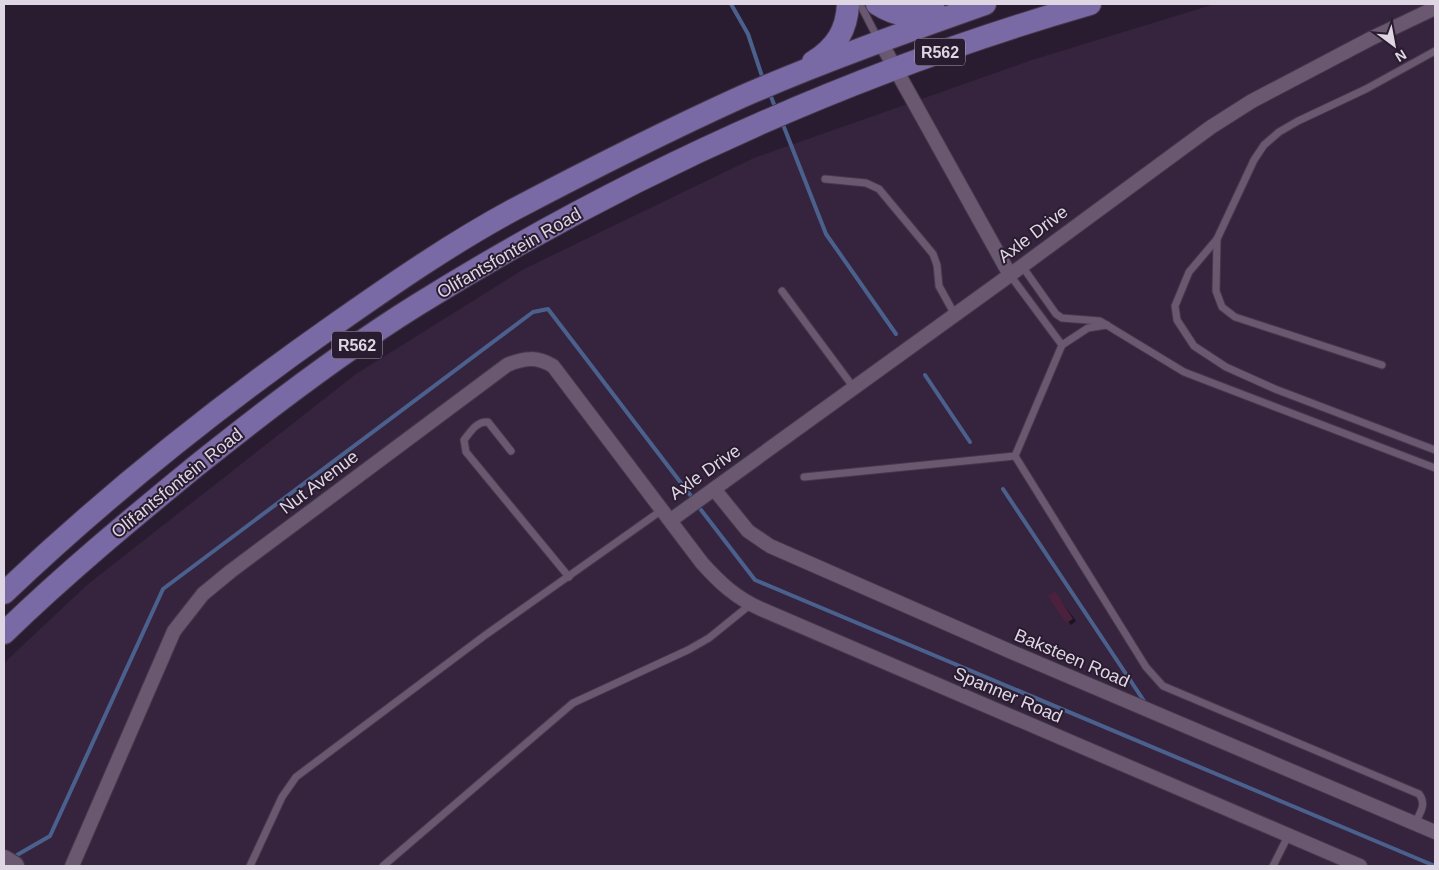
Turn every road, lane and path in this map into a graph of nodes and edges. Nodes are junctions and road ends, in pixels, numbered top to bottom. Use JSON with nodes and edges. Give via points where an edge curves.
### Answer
{"nodes":[{"id":1,"x":848,"y":4,"type":"edge"},
{"id":2,"x":860,"y":4,"type":"edge"},
{"id":3,"x":877,"y":4,"type":"edge"},
{"id":4,"x":984,"y":4,"type":"edge"},
{"id":5,"x":1090,"y":4,"type":"edge"},
{"id":6,"x":1435,"y":8,"type":"edge"},
{"id":7,"x":880,"y":41,"type":"junction"},
{"id":8,"x":1435,"y":51,"type":"edge"},
{"id":9,"x":897,"y":69,"type":"junction"},
{"id":10,"x":783,"y":80,"type":"junction"},
{"id":11,"x":826,"y":179,"type":"dead end"},
{"id":12,"x":1217,"y":239,"type":"junction"},
{"id":13,"x":1022,"y":266,"type":"junction"},
{"id":14,"x":1010,"y":275,"type":"junction"},
{"id":15,"x":782,"y":292,"type":"dead end"},
{"id":16,"x":955,"y":315,"type":"junction"},
{"id":17,"x":1107,"y":325,"type":"junction"},
{"id":18,"x":1062,"y":345,"type":"junction"},
{"id":19,"x":1382,"y":365,"type":"dead end"},
{"id":20,"x":854,"y":388,"type":"junction"},
{"id":21,"x":1435,"y":450,"type":"edge"},
{"id":22,"x":512,"y":452,"type":"dead end"},
{"id":23,"x":1015,"y":456,"type":"junction"},
{"id":24,"x":1435,"y":468,"type":"edge"},
{"id":25,"x":804,"y":477,"type":"dead end"},
{"id":26,"x":709,"y":493,"type":"junction"},
{"id":27,"x":667,"y":515,"type":"junction"},
{"id":28,"x":569,"y":577,"type":"junction"},
{"id":29,"x":4,"y":593,"type":"edge"},
{"id":30,"x":751,"y":604,"type":"junction"},
{"id":31,"x":4,"y":633,"type":"edge"},
{"id":32,"x":1415,"y":823,"type":"junction"},
{"id":33,"x":1435,"y":832,"type":"edge"},
{"id":34,"x":1288,"y":836,"type":"junction"},
{"id":35,"x":72,"y":866,"type":"edge"},
{"id":36,"x":250,"y":866,"type":"edge"},
{"id":37,"x":383,"y":866,"type":"edge"},
{"id":38,"x":1273,"y":866,"type":"edge"},
{"id":39,"x":1360,"y":866,"type":"edge"}],
"edges":[{"from":1,"to":10,"type":"main road","via":[[843,31],[832,47]]},
{"from":2,"to":7,"type":"lane"},
{"from":3,"to":4,"type":"main road","via":[[897,14],[914,16]]},
{"from":4,"to":7,"type":"main road","name":"Olifantsfontein Road","number":"R562"},
{"from":5,"to":9,"type":"main road","name":"Olifantsfontein Road","number":"R562","via":[[964,43]]},
{"from":6,"to":13,"type":"street","name":"Axle Drive","via":[[1370,38],[1210,127]]},
{"from":7,"to":9,"type":"street"},
{"from":7,"to":10,"type":"main road","name":"Olifantsfontein Road","number":"R562"},
{"from":8,"to":12,"type":"lane","via":[[1366,90],[1298,121],[1264,144]]},
{"from":9,"to":14,"type":"street"},
{"from":9,"to":31,"type":"main road","name":"Olifantsfontein Road","number":"R562","via":[[794,110],[654,173],[523,242],[417,305],[259,416],[152,502]]},
{"from":10,"to":29,"type":"main road","name":"Olifantsfontein Road","number":"R562","via":[[618,156],[510,212],[404,277],[228,403],[80,524]]},
{"from":11,"to":16,"type":"lane","via":[[866,182],[879,189],[933,254],[939,286]]},
{"from":12,"to":19,"type":"lane","via":[[1216,291],[1222,307],[1235,317]]},
{"from":12,"to":21,"type":"lane","via":[[1189,272],[1175,306],[1177,320],[1194,346],[1242,376]]},
{"from":13,"to":14,"type":"street","name":"Axle Drive"},
{"from":13,"to":17,"type":"lane","via":[[1056,314],[1062,318],[1091,319]]},
{"from":14,"to":16,"type":"street","name":"Axle Drive"},
{"from":14,"to":18,"type":"lane"},
{"from":15,"to":20,"type":"lane"},
{"from":16,"to":20,"type":"street","name":"Axle Drive"},
{"from":17,"to":18,"type":"lane","via":[[1088,328]]},
{"from":17,"to":24,"type":"lane","via":[[1184,372]]},
{"from":18,"to":23,"type":"lane"},
{"from":20,"to":26,"type":"street","name":"Axle Drive"},
{"from":22,"to":28,"type":"lane","via":[[488,422],[475,426],[464,440],[466,452]]},
{"from":23,"to":25,"type":"lane"},
{"from":23,"to":32,"type":"lane","via":[[1146,666],[1162,686],[1419,794],[1423,806]]},
{"from":26,"to":27,"type":"street","name":"Axle Drive","via":[[684,509]]},
{"from":26,"to":32,"type":"street","name":"Baksteen Road","via":[[748,531],[770,546]]},
{"from":27,"to":28,"type":"lane"},
{"from":27,"to":30,"type":"street","name":"Spanner Road","via":[[721,584]]},
{"from":27,"to":35,"type":"street","name":"Nut Avenue","via":[[553,366],[530,358],[507,365],[231,571],[194,604],[174,631]]},
{"from":28,"to":36,"type":"lane","via":[[296,777],[282,797]]},
{"from":30,"to":34,"type":"street","name":"Spanner Road"},
{"from":30,"to":37,"type":"lane","via":[[709,638],[688,650],[573,703]]},
{"from":32,"to":33,"type":"street","name":"Baksteen Road"},
{"from":34,"to":38,"type":"lane"},
{"from":34,"to":39,"type":"street","name":"Spanner Road"}]}
